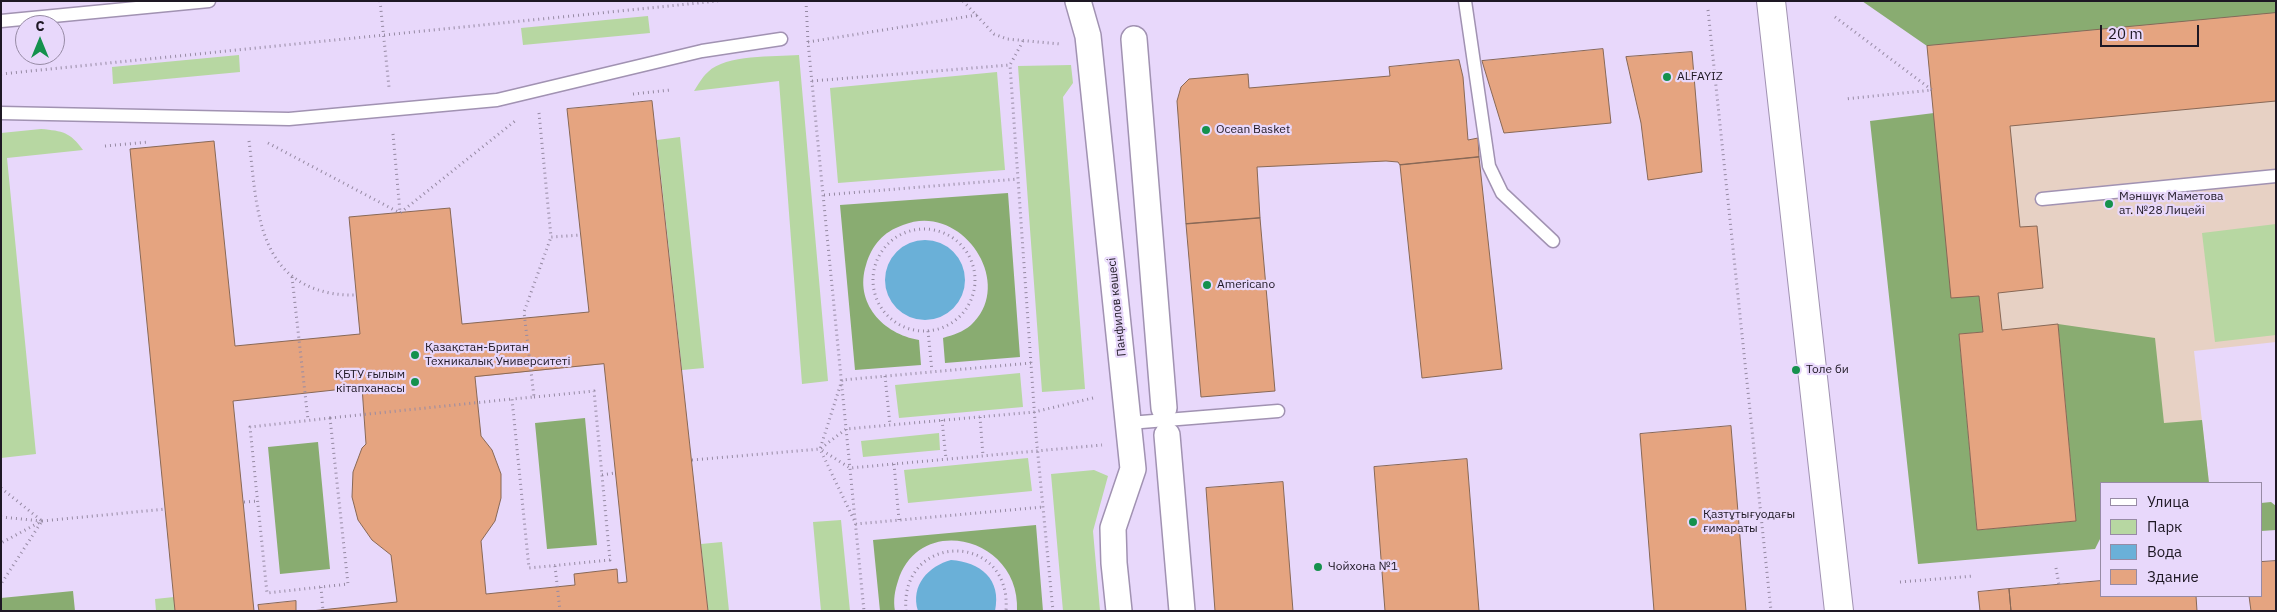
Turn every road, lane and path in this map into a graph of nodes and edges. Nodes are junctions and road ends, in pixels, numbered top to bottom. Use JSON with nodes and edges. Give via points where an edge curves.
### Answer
{"nodes":[{"id":1,"x":209,"y":1,"type":"edge"},
{"id":2,"x":380,"y":1,"type":"edge"},
{"id":3,"x":718,"y":1,"type":"edge"},
{"id":4,"x":806,"y":1,"type":"edge"},
{"id":5,"x":963,"y":1,"type":"edge"},
{"id":6,"x":1078,"y":1,"type":"edge"},
{"id":7,"x":1466,"y":1,"type":"edge"},
{"id":8,"x":1771,"y":1,"type":"edge"},
{"id":9,"x":1708,"y":10,"type":"dead end"},
{"id":10,"x":977,"y":15,"type":"junction"},
{"id":11,"x":1835,"y":17,"type":"dead end"},
{"id":12,"x":1,"y":21,"type":"edge"},
{"id":13,"x":384,"y":36,"type":"junction"},
{"id":14,"x":781,"y":39,"type":"dead end"},
{"id":15,"x":1134,"y":39,"type":"dead end"},
{"id":16,"x":1023,"y":41,"type":"junction"},
{"id":17,"x":808,"y":42,"type":"junction"},
{"id":18,"x":1068,"y":44,"type":"dead end"},
{"id":19,"x":1010,"y":65,"type":"junction"},
{"id":20,"x":1,"y":74,"type":"edge"},
{"id":21,"x":812,"y":81,"type":"junction"},
{"id":22,"x":1845,"y":99,"type":"dead end"},
{"id":23,"x":538,"y":103,"type":"dead end"},
{"id":24,"x":390,"y":110,"type":"junction"},
{"id":25,"x":1,"y":113,"type":"edge"},
{"id":26,"x":522,"y":115,"type":"dead end"},
{"id":27,"x":248,"y":132,"type":"dead end"},
{"id":28,"x":265,"y":141,"type":"dead end"},
{"id":29,"x":2276,"y":176,"type":"edge"},
{"id":30,"x":1018,"y":179,"type":"junction"},
{"id":31,"x":824,"y":195,"type":"junction"},
{"id":32,"x":2042,"y":199,"type":"dead end"},
{"id":33,"x":400,"y":213,"type":"junction"},
{"id":34,"x":581,"y":235,"type":"dead end"},
{"id":35,"x":551,"y":237,"type":"junction"},
{"id":36,"x":1553,"y":241,"type":"dead end"},
{"id":37,"x":292,"y":276,"type":"junction"},
{"id":38,"x":357,"y":295,"type":"dead end"},
{"id":39,"x":928,"y":331,"type":"junction"},
{"id":40,"x":1031,"y":363,"type":"junction"},
{"id":41,"x":932,"y":371,"type":"junction"},
{"id":42,"x":885,"y":376,"type":"junction"},
{"id":43,"x":842,"y":380,"type":"junction"},
{"id":44,"x":534,"y":397,"type":"junction"},
{"id":45,"x":1094,"y":398,"type":"dead end"},
{"id":46,"x":512,"y":399,"type":"junction"},
{"id":47,"x":1164,"y":408,"type":"dead end"},
{"id":48,"x":1278,"y":411,"type":"dead end"},
{"id":49,"x":1034,"y":412,"type":"junction"},
{"id":50,"x":980,"y":417,"type":"junction"},
{"id":51,"x":330,"y":418,"type":"junction"},
{"id":52,"x":308,"y":420,"type":"junction"},
{"id":53,"x":942,"y":420,"type":"junction"},
{"id":54,"x":1129,"y":423,"type":"junction"},
{"id":55,"x":890,"y":425,"type":"junction"},
{"id":56,"x":846,"y":429,"type":"junction"},
{"id":57,"x":1167,"y":435,"type":"dead end"},
{"id":58,"x":1106,"y":445,"type":"dead end"},
{"id":59,"x":820,"y":450,"type":"junction"},
{"id":60,"x":1038,"y":451,"type":"junction"},
{"id":61,"x":983,"y":456,"type":"junction"},
{"id":62,"x":946,"y":459,"type":"junction"},
{"id":63,"x":692,"y":460,"type":"dead end"},
{"id":64,"x":894,"y":464,"type":"junction"},
{"id":65,"x":850,"y":468,"type":"junction"},
{"id":66,"x":616,"y":473,"type":"dead end"},
{"id":67,"x":602,"y":475,"type":"junction"},
{"id":68,"x":1,"y":488,"type":"edge"},
{"id":69,"x":258,"y":501,"type":"junction"},
{"id":70,"x":244,"y":502,"type":"dead end"},
{"id":71,"x":1043,"y":507,"type":"junction"},
{"id":72,"x":166,"y":509,"type":"dead end"},
{"id":73,"x":1,"y":517,"type":"edge"},
{"id":74,"x":900,"y":520,"type":"junction"},
{"id":75,"x":42,"y":521,"type":"junction"},
{"id":76,"x":856,"y":524,"type":"junction"},
{"id":77,"x":1,"y":543,"type":"edge"},
{"id":78,"x":555,"y":566,"type":"junction"},
{"id":79,"x":2056,"y":568,"type":"dead end"},
{"id":80,"x":1974,"y":576,"type":"dead end"},
{"id":81,"x":1900,"y":582,"type":"dead end"},
{"id":82,"x":1,"y":584,"type":"edge"},
{"id":83,"x":2059,"y":585,"type":"dead end"},
{"id":84,"x":321,"y":587,"type":"junction"},
{"id":85,"x":323,"y":611,"type":"edge"},
{"id":86,"x":560,"y":611,"type":"edge"},
{"id":87,"x":864,"y":611,"type":"edge"},
{"id":88,"x":906,"y":611,"type":"edge"},
{"id":89,"x":1006,"y":611,"type":"edge"},
{"id":90,"x":1053,"y":611,"type":"edge"},
{"id":91,"x":1119,"y":611,"type":"edge"},
{"id":92,"x":1182,"y":611,"type":"edge"},
{"id":93,"x":1771,"y":611,"type":"edge"},
{"id":94,"x":1839,"y":611,"type":"edge"}],
"edges":[{"from":1,"to":12,"type":"lane"},
{"from":2,"to":13,"type":"path"},
{"from":3,"to":13,"type":"path"},
{"from":4,"to":17,"type":"path"},
{"from":5,"to":10,"type":"path"},
{"from":6,"to":54,"type":"street","name":"Панфилов көшесі","via":[[1088,36]]},
{"from":7,"to":36,"type":"lane","via":[[1489,166],[1502,193]]},
{"from":8,"to":94,"type":"main road"},
{"from":9,"to":93,"type":"path"},
{"from":10,"to":16,"type":"path","via":[[994,34]]},
{"from":10,"to":17,"type":"path"},
{"from":11,"to":22,"type":"path","via":[[1932,90]]},
{"from":13,"to":20,"type":"path"},
{"from":13,"to":24,"type":"path"},
{"from":14,"to":24,"type":"lane","via":[[702,51],[497,100]]},
{"from":15,"to":47,"type":"street"},
{"from":16,"to":18,"type":"path"},
{"from":16,"to":19,"type":"path"},
{"from":17,"to":21,"type":"path"},
{"from":19,"to":21,"type":"path"},
{"from":19,"to":30,"type":"path"},
{"from":21,"to":31,"type":"path"},
{"from":23,"to":35,"type":"path"},
{"from":24,"to":25,"type":"lane","via":[[289,119]]},
{"from":24,"to":33,"type":"path"},
{"from":26,"to":33,"type":"path"},
{"from":27,"to":37,"type":"path","via":[[266,241],[274,257]]},
{"from":28,"to":33,"type":"path"},
{"from":29,"to":32,"type":"lane"},
{"from":30,"to":31,"type":"path"},
{"from":30,"to":40,"type":"path"},
{"from":31,"to":43,"type":"path"},
{"from":34,"to":35,"type":"path"},
{"from":35,"to":44,"type":"path","via":[[524,312]]},
{"from":37,"to":38,"type":"path","via":[[330,293]]},
{"from":37,"to":52,"type":"path"},
{"from":39,"to":39,"type":"path","via":[[944,328],[958,319],[974,292],[975,276],[971,260],[950,236],[935,230],[919,230],[887,244],[877,259],[873,276],[875,294],[882,310],[911,330]]},
{"from":39,"to":41,"type":"path"},
{"from":40,"to":41,"type":"path"},
{"from":40,"to":49,"type":"path"},
{"from":41,"to":42,"type":"path"},
{"from":42,"to":43,"type":"path"},
{"from":42,"to":55,"type":"path"},
{"from":43,"to":56,"type":"path"},
{"from":43,"to":59,"type":"path"},
{"from":44,"to":46,"type":"path"},
{"from":44,"to":67,"type":"path","via":[[594,391]]},
{"from":45,"to":49,"type":"path"},
{"from":46,"to":51,"type":"path"},
{"from":46,"to":78,"type":"path","via":[[529,568]]},
{"from":48,"to":54,"type":"lane"},
{"from":49,"to":50,"type":"path"},
{"from":49,"to":60,"type":"path"},
{"from":50,"to":53,"type":"path"},
{"from":50,"to":61,"type":"path"},
{"from":51,"to":52,"type":"path"},
{"from":51,"to":84,"type":"path","via":[[348,584]]},
{"from":52,"to":69,"type":"path","via":[[250,427]]},
{"from":53,"to":55,"type":"path"},
{"from":53,"to":62,"type":"path"},
{"from":54,"to":91,"type":"street","name":"Панфилов көшесі","via":[[1133,469],[1113,528]]},
{"from":55,"to":56,"type":"path"},
{"from":56,"to":59,"type":"path"},
{"from":56,"to":65,"type":"path"},
{"from":57,"to":92,"type":"street"},
{"from":58,"to":60,"type":"path"},
{"from":59,"to":63,"type":"path"},
{"from":59,"to":65,"type":"path"},
{"from":59,"to":76,"type":"path"},
{"from":60,"to":61,"type":"path"},
{"from":60,"to":71,"type":"path"},
{"from":61,"to":62,"type":"path"},
{"from":62,"to":64,"type":"path"},
{"from":64,"to":65,"type":"path"},
{"from":64,"to":74,"type":"path"},
{"from":65,"to":76,"type":"path"},
{"from":66,"to":67,"type":"path"},
{"from":67,"to":78,"type":"path","via":[[610,560]]},
{"from":68,"to":75,"type":"path"},
{"from":69,"to":70,"type":"path"},
{"from":69,"to":84,"type":"path","via":[[267,594]]},
{"from":71,"to":74,"type":"path"},
{"from":71,"to":90,"type":"path"},
{"from":72,"to":75,"type":"path"},
{"from":73,"to":75,"type":"path"},
{"from":74,"to":76,"type":"path"},
{"from":75,"to":77,"type":"path"},
{"from":75,"to":82,"type":"path"},
{"from":76,"to":87,"type":"path"},
{"from":78,"to":86,"type":"path"},
{"from":79,"to":83,"type":"path"},
{"from":80,"to":81,"type":"path"},
{"from":84,"to":85,"type":"path"},
{"from":88,"to":89,"type":"path","via":[[905,597],[910,580],[920,565],[950,551],[967,551],[995,567],[1007,597]]}]}
